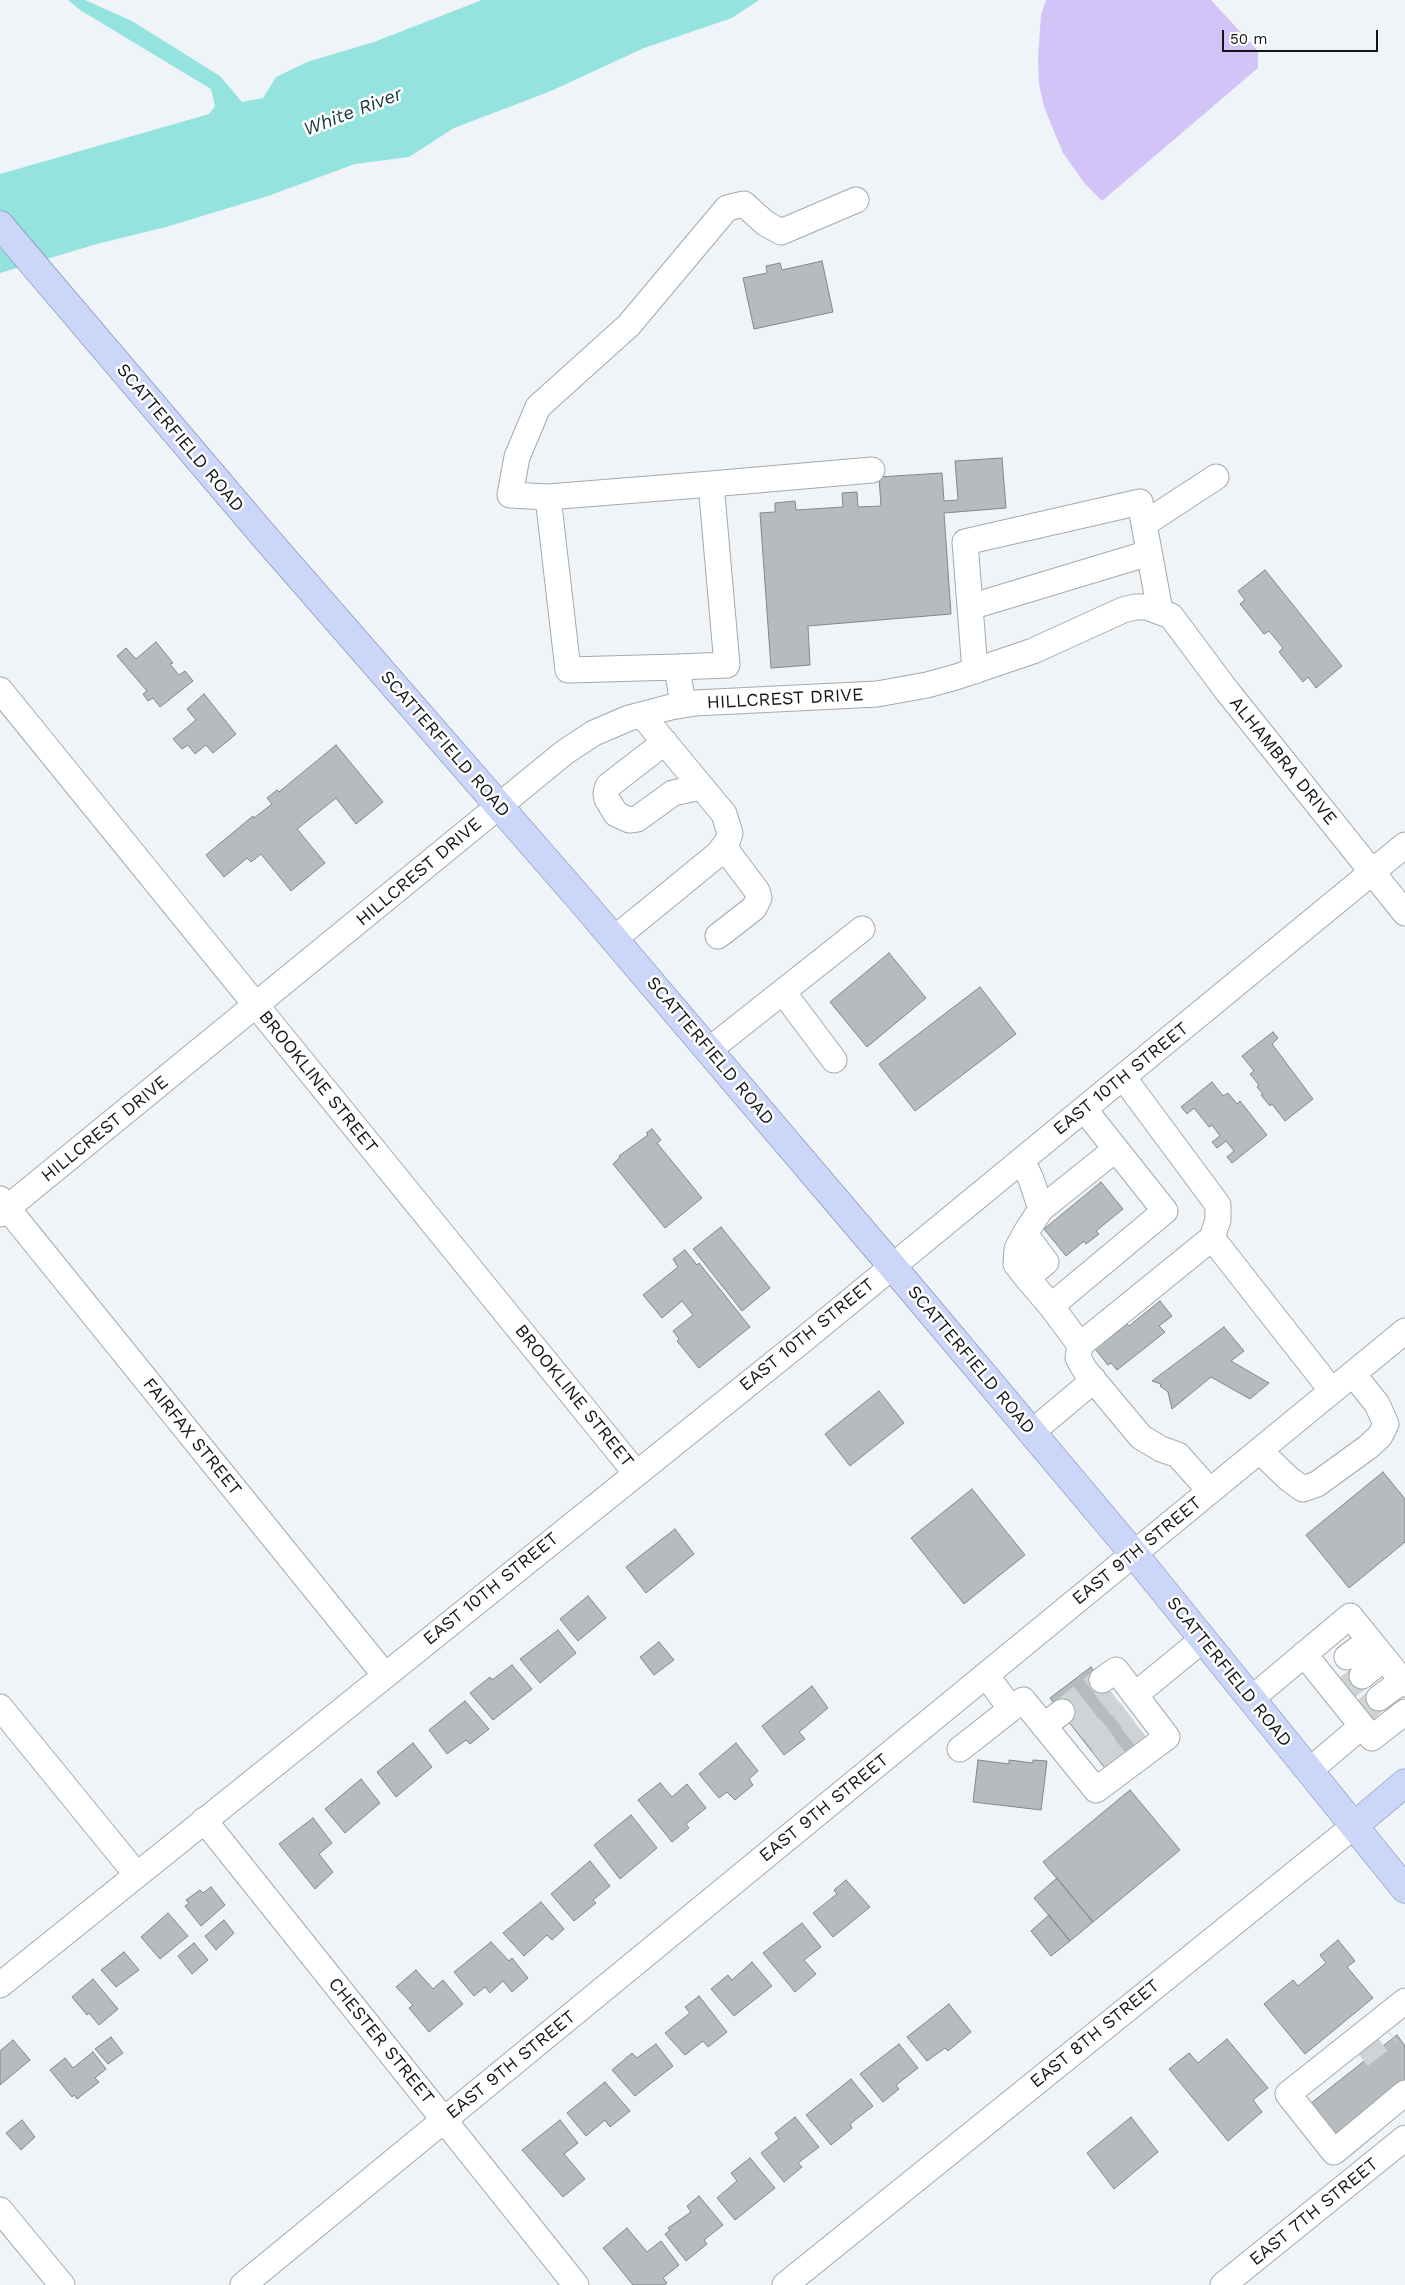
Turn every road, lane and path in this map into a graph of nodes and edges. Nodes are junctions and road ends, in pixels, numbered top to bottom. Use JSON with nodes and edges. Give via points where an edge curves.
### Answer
{"nodes":[{"id":1,"x":856,"y":200,"type":"dead end"},
{"id":2,"x":0,"y":224,"type":"edge"},
{"id":3,"x":872,"y":470,"type":"dead end"},
{"id":4,"x":1216,"y":477,"type":"dead end"},
{"id":5,"x":711,"y":484,"type":"junction"},
{"id":6,"x":548,"y":497,"type":"junction"},
{"id":7,"x":1144,"y":524,"type":"junction"},
{"id":8,"x":1149,"y":553,"type":"junction"},
{"id":9,"x":970,"y":607,"type":"junction"},
{"id":10,"x":1160,"y":611,"type":"junction"},
{"id":11,"x":677,"y":668,"type":"junction"},
{"id":12,"x":975,"y":671,"type":"junction"},
{"id":13,"x":0,"y":690,"type":"edge"},
{"id":14,"x":684,"y":705,"type":"junction"},
{"id":15,"x":642,"y":715,"type":"junction"},
{"id":16,"x":664,"y":742,"type":"junction"},
{"id":17,"x":701,"y":787,"type":"junction"},
{"id":18,"x":499,"y":806,"type":"junction"},
{"id":19,"x":1405,"y":845,"type":"edge"},
{"id":20,"x":724,"y":847,"type":"junction"},
{"id":21,"x":1373,"y":872,"type":"junction"},
{"id":22,"x":1405,"y":912,"type":"edge"},
{"id":23,"x":862,"y":929,"type":"dead end"},
{"id":24,"x":718,"y":936,"type":"dead end"},
{"id":25,"x":614,"y":939,"type":"junction"},
{"id":26,"x":783,"y":992,"type":"junction"},
{"id":27,"x":257,"y":1006,"type":"junction"},
{"id":28,"x":709,"y":1050,"type":"junction"},
{"id":29,"x":834,"y":1060,"type":"dead end"},
{"id":30,"x":1123,"y":1077,"type":"junction"},
{"id":31,"x":1084,"y":1109,"type":"junction"},
{"id":32,"x":1116,"y":1149,"type":"junction"},
{"id":33,"x":1022,"y":1160,"type":"junction"},
{"id":34,"x":2,"y":1207,"type":"edge"},
{"id":35,"x":1041,"y":1209,"type":"junction"},
{"id":36,"x":1212,"y":1238,"type":"junction"},
{"id":37,"x":892,"y":1266,"type":"junction"},
{"id":38,"x":1051,"y":1306,"type":"junction"},
{"id":39,"x":1405,"y":1332,"type":"edge"},
{"id":40,"x":1080,"y":1345,"type":"junction"},
{"id":41,"x":1353,"y":1374,"type":"junction"},
{"id":42,"x":1094,"y":1380,"type":"junction"},
{"id":43,"x":1332,"y":1392,"type":"junction"},
{"id":44,"x":1032,"y":1432,"type":"junction"},
{"id":45,"x":1260,"y":1450,"type":"junction"},
{"id":46,"x":636,"y":1473,"type":"junction"},
{"id":47,"x":1210,"y":1491,"type":"junction"},
{"id":48,"x":1134,"y":1554,"type":"junction"},
{"id":49,"x":1202,"y":1640,"type":"junction"},
{"id":50,"x":1376,"y":1650,"type":"junction"},
{"id":51,"x":1304,"y":1654,"type":"junction"},
{"id":52,"x":384,"y":1674,"type":"junction"},
{"id":53,"x":986,"y":1675,"type":"junction"},
{"id":54,"x":1340,"y":1678,"type":"junction"},
{"id":55,"x":1404,"y":1683,"type":"edge"},
{"id":56,"x":1250,"y":1699,"type":"junction"},
{"id":57,"x":0,"y":1707,"type":"edge"},
{"id":58,"x":1011,"y":1709,"type":"junction"},
{"id":59,"x":1405,"y":1712,"type":"edge"},
{"id":60,"x":1364,"y":1714,"type":"junction"},
{"id":61,"x":960,"y":1749,"type":"dead end"},
{"id":62,"x":1309,"y":1770,"type":"junction"},
{"id":63,"x":1405,"y":1782,"type":"edge"},
{"id":64,"x":204,"y":1820,"type":"junction"},
{"id":65,"x":1354,"y":1826,"type":"junction"},
{"id":66,"x":137,"y":1875,"type":"junction"},
{"id":67,"x":1405,"y":1889,"type":"edge"},
{"id":68,"x":0,"y":1985,"type":"edge"},
{"id":69,"x":1394,"y":2016,"type":"edge"},
{"id":70,"x":1405,"y":2093,"type":"edge"},
{"id":71,"x":444,"y":2120,"type":"junction"},
{"id":72,"x":1405,"y":2138,"type":"edge"},
{"id":73,"x":1334,"y":2152,"type":"junction"},
{"id":74,"x":1356,"y":2178,"type":"junction"},
{"id":75,"x":0,"y":2210,"type":"edge"},
{"id":76,"x":62,"y":2285,"type":"edge"},
{"id":77,"x":243,"y":2285,"type":"edge"},
{"id":78,"x":576,"y":2285,"type":"edge"},
{"id":79,"x":785,"y":2285,"type":"edge"},
{"id":80,"x":1222,"y":2285,"type":"edge"}],
"edges":[{"from":1,"to":6,"type":"street","via":[[781,232],[744,204],[727,208],[629,325],[538,408],[517,457],[510,495]]},
{"from":2,"to":18,"type":"main road","name":"SCATTERFIELD ROAD"},
{"from":3,"to":5,"type":"street"},
{"from":4,"to":7,"type":"street"},
{"from":5,"to":6,"type":"street"},
{"from":5,"to":11,"type":"street","via":[[727,665]]},
{"from":6,"to":11,"type":"street","via":[[568,670]]},
{"from":7,"to":8,"type":"street"},
{"from":7,"to":9,"type":"street","via":[[1140,502],[965,542]]},
{"from":8,"to":9,"type":"street"},
{"from":8,"to":10,"type":"street"},
{"from":9,"to":12,"type":"street"},
{"from":10,"to":12,"type":"street","name":"HILLCREST DRIVE","via":[[1148,607],[1123,610],[1034,651]]},
{"from":10,"to":21,"type":"street","name":"ALHAMBRA DRIVE","via":[[1170,616]]},
{"from":11,"to":14,"type":"street"},
{"from":12,"to":14,"type":"street","name":"HILLCREST DRIVE","via":[[927,685],[877,694]]},
{"from":13,"to":27,"type":"street","name":"BROOKLINE STREET"},
{"from":14,"to":15,"type":"street","name":"HILLCREST DRIVE"},
{"from":15,"to":16,"type":"street"},
{"from":15,"to":18,"type":"street","name":"HILLCREST DRIVE","via":[[594,733]]},
{"from":16,"to":17,"type":"street"},
{"from":16,"to":17,"type":"street","via":[[608,786],[607,799],[616,814],[628,820],[637,819],[674,793]]},
{"from":17,"to":20,"type":"street","via":[[728,823],[730,833]]},
{"from":18,"to":25,"type":"main road","name":"SCATTERFIELD ROAD"},
{"from":18,"to":27,"type":"street","name":"HILLCREST DRIVE"},
{"from":19,"to":21,"type":"street","name":"EAST 10TH STREET"},
{"from":20,"to":24,"type":"street","via":[[759,898],[754,908]]},
{"from":20,"to":25,"type":"street"},
{"from":21,"to":22,"type":"street","name":"ALHAMBRA DRIVE"},
{"from":21,"to":30,"type":"street","name":"EAST 10TH STREET"},
{"from":23,"to":26,"type":"street"},
{"from":25,"to":28,"type":"main road","name":"SCATTERFIELD ROAD"},
{"from":26,"to":28,"type":"street"},
{"from":26,"to":29,"type":"street"},
{"from":27,"to":34,"type":"street","name":"HILLCREST DRIVE"},
{"from":27,"to":46,"type":"street","name":"BROOKLINE STREET"},
{"from":28,"to":37,"type":"main road","name":"SCATTERFIELD ROAD"},
{"from":30,"to":31,"type":"street","name":"EAST 10TH STREET"},
{"from":30,"to":36,"type":"street","via":[[1218,1205],[1218,1220]]},
{"from":31,"to":32,"type":"street"},
{"from":31,"to":33,"type":"street","name":"EAST 10TH STREET"},
{"from":32,"to":35,"type":"street"},
{"from":32,"to":38,"type":"street","via":[[1165,1211]]},
{"from":33,"to":35,"type":"street"},
{"from":33,"to":37,"type":"street","name":"EAST 10TH STREET"},
{"from":34,"to":52,"type":"street","name":"FAIRFAX STREET"},
{"from":35,"to":38,"type":"street","via":[[1017,1249],[1016,1264]]},
{"from":36,"to":40,"type":"street"},
{"from":36,"to":43,"type":"street"},
{"from":37,"to":44,"type":"main road","name":"SCATTERFIELD ROAD"},
{"from":37,"to":46,"type":"street","name":"EAST 10TH STREET"},
{"from":38,"to":40,"type":"street"},
{"from":39,"to":41,"type":"street","name":"EAST 9TH STREET"},
{"from":40,"to":42,"type":"street","via":[[1078,1358]]},
{"from":41,"to":43,"type":"street","name":"EAST 9TH STREET"},
{"from":41,"to":45,"type":"street","via":[[1377,1404],[1386,1424],[1380,1436],[1368,1447],[1317,1484],[1303,1489]]},
{"from":42,"to":44,"type":"street"},
{"from":42,"to":47,"type":"street","via":[[1141,1437],[1178,1455]]},
{"from":43,"to":45,"type":"street","name":"EAST 9TH STREET"},
{"from":44,"to":48,"type":"main road","name":"SCATTERFIELD ROAD"},
{"from":45,"to":47,"type":"street","name":"EAST 9TH STREET"},
{"from":46,"to":52,"type":"street","name":"EAST 10TH STREET"},
{"from":47,"to":48,"type":"street","name":"EAST 9TH STREET"},
{"from":48,"to":49,"type":"main road","name":"SCATTERFIELD ROAD"},
{"from":48,"to":53,"type":"street","name":"EAST 9TH STREET"},
{"from":49,"to":56,"type":"main road","name":"SCATTERFIELD ROAD"},
{"from":49,"to":58,"type":"street","via":[[1128,1705],[1166,1737],[1096,1790],[1073,1743],[1023,1700]]},
{"from":50,"to":51,"type":"street","via":[[1350,1616]]},
{"from":50,"to":54,"type":"street"},
{"from":50,"to":55,"type":"street"},
{"from":51,"to":54,"type":"street"},
{"from":51,"to":56,"type":"street"},
{"from":52,"to":64,"type":"street","name":"EAST 10TH STREET"},
{"from":53,"to":58,"type":"street"},
{"from":53,"to":71,"type":"street","name":"EAST 9TH STREET"},
{"from":54,"to":60,"type":"street"},
{"from":55,"to":60,"type":"street"},
{"from":56,"to":62,"type":"main road","name":"SCATTERFIELD ROAD"},
{"from":57,"to":66,"type":"street"},
{"from":58,"to":61,"type":"street"},
{"from":59,"to":60,"type":"street","via":[[1372,1738]]},
{"from":60,"to":62,"type":"street"},
{"from":62,"to":65,"type":"main road","name":"SCATTERFIELD ROAD"},
{"from":63,"to":65,"type":"main road","name":"EAST 8TH STREET"},
{"from":64,"to":66,"type":"street","name":"EAST 10TH STREET"},
{"from":64,"to":71,"type":"street","name":"CHESTER STREET"},
{"from":65,"to":67,"type":"main road","name":"SCATTERFIELD ROAD"},
{"from":65,"to":79,"type":"street","name":"EAST 8TH STREET"},
{"from":66,"to":68,"type":"street"},
{"from":69,"to":73,"type":"street","via":[[1354,2052],[1288,2094]]},
{"from":70,"to":73,"type":"street"},
{"from":71,"to":77,"type":"street","name":"EAST 9TH STREET"},
{"from":71,"to":78,"type":"street","name":"CHESTER STREET"},
{"from":72,"to":74,"type":"street","name":"EAST 7TH STREET"},
{"from":73,"to":74,"type":"street"},
{"from":74,"to":80,"type":"street","name":"EAST 7TH STREET"},
{"from":75,"to":76,"type":"street"}]}
